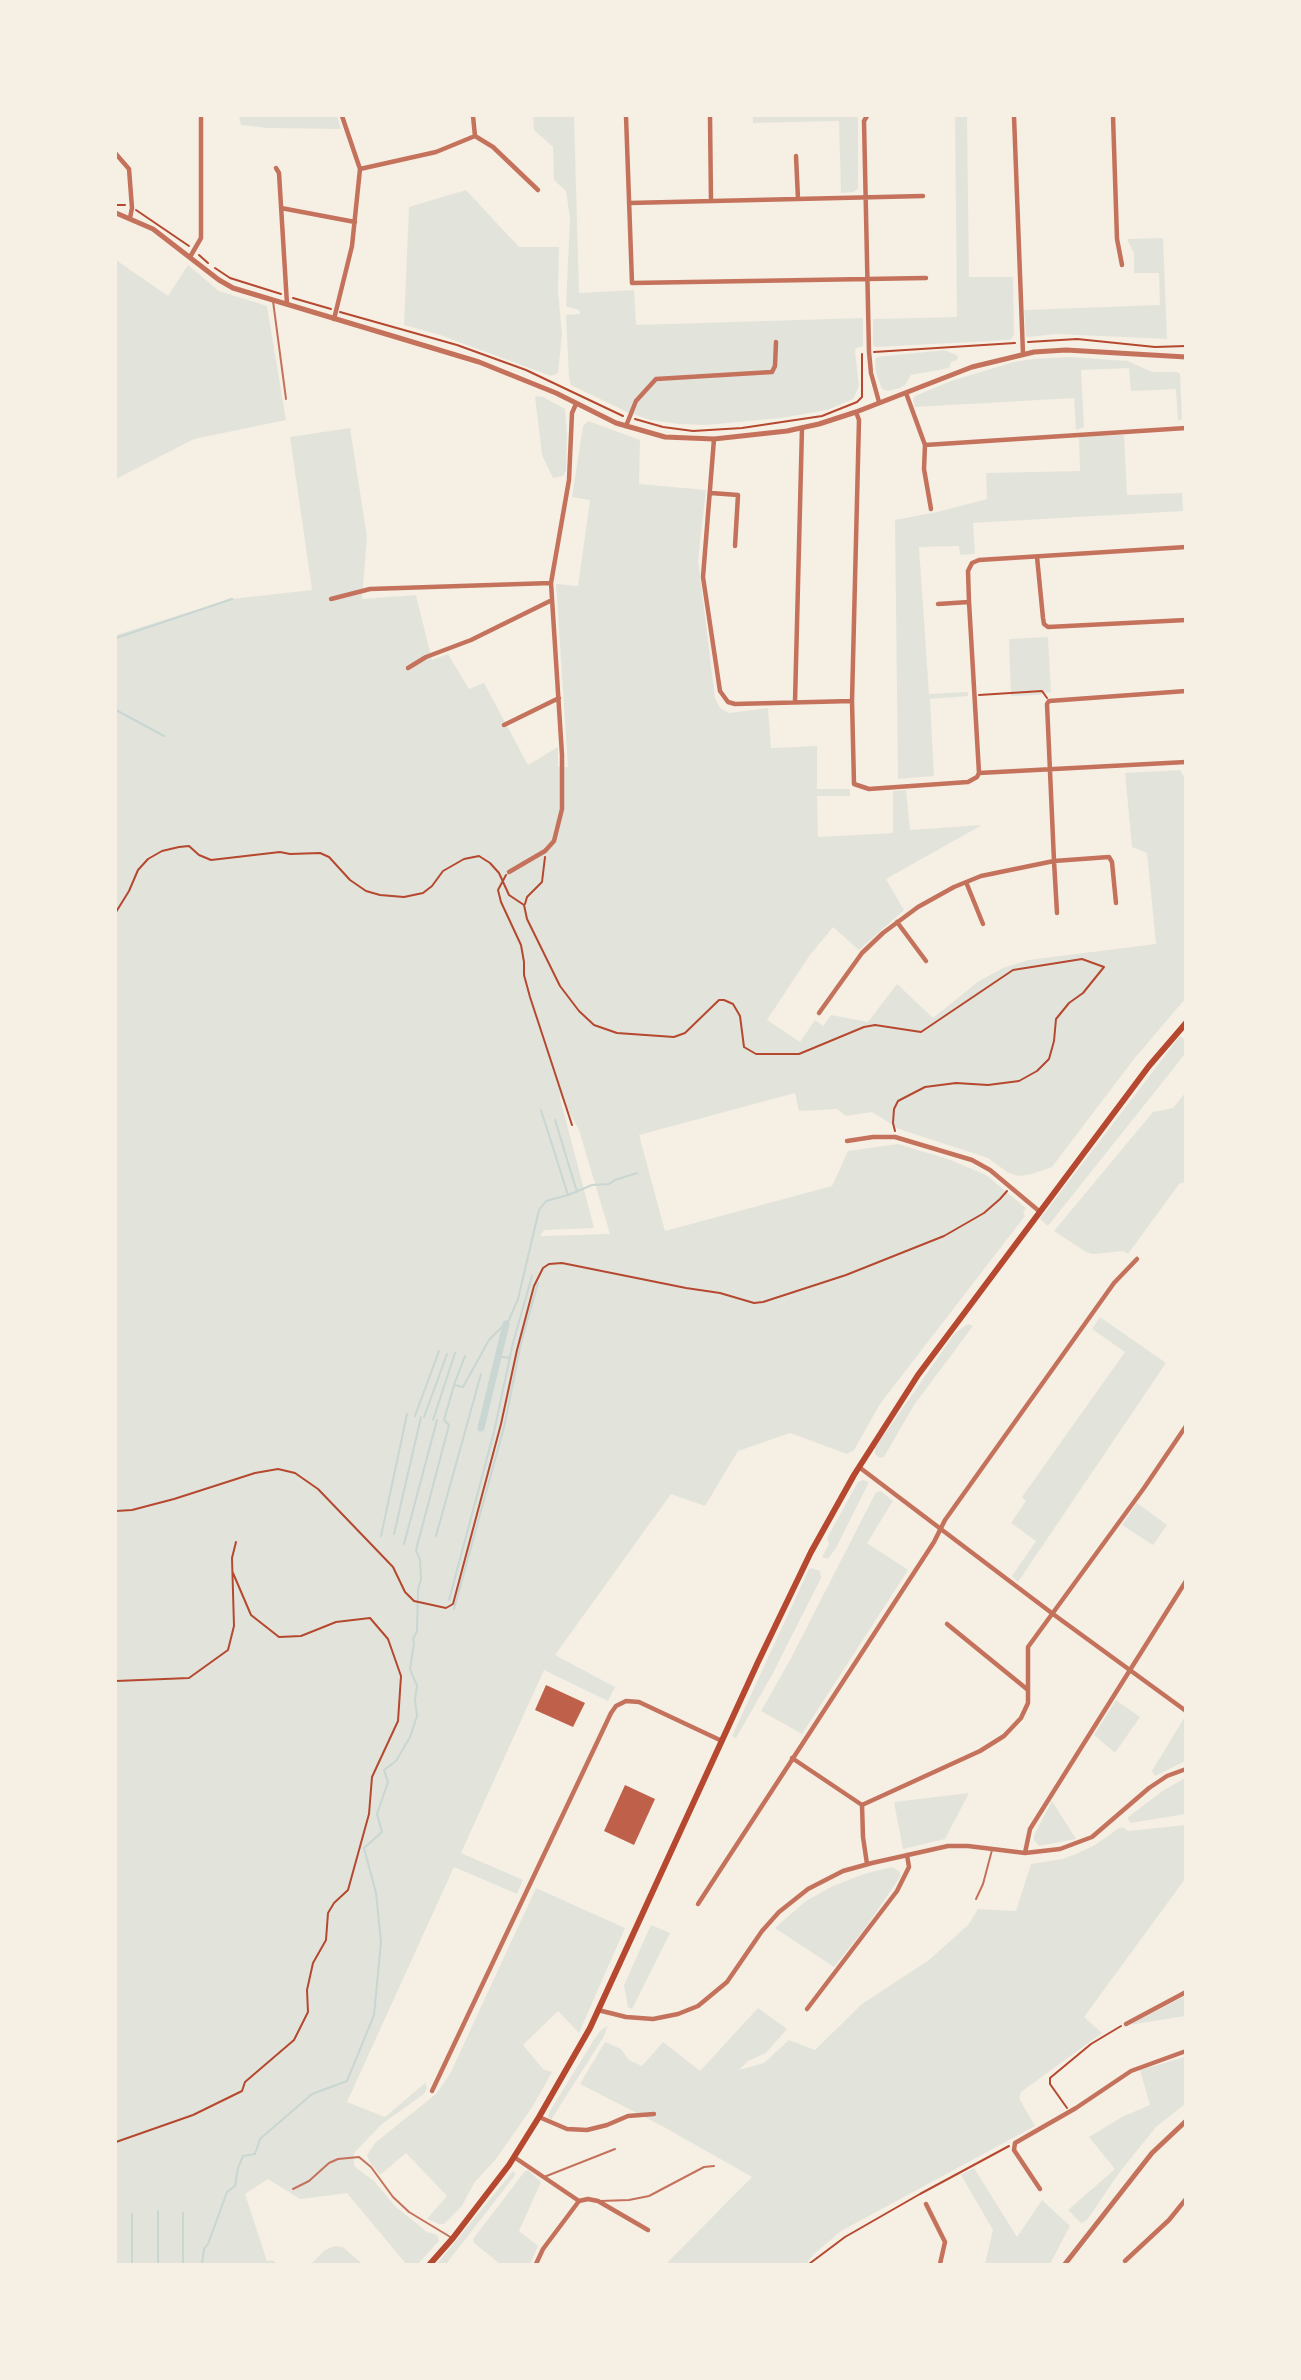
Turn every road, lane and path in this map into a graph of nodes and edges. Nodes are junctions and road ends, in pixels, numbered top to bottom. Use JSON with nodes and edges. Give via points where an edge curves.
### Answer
{"nodes":[{"id":1,"x":201,"y":116,"type":"edge"},
{"id":2,"x":342,"y":116,"type":"edge"},
{"id":3,"x":473,"y":116,"type":"edge"},
{"id":4,"x":626,"y":116,"type":"edge"},
{"id":5,"x":709,"y":116,"type":"edge"},
{"id":6,"x":866,"y":116,"type":"edge"},
{"id":7,"x":1014,"y":116,"type":"edge"},
{"id":8,"x":1113,"y":116,"type":"edge"},
{"id":9,"x":475,"y":136,"type":"junction"},
{"id":10,"x":116,"y":154,"type":"edge"},
{"id":11,"x":796,"y":156,"type":"dead end"},
{"id":12,"x":276,"y":168,"type":"dead end"},
{"id":13,"x":360,"y":169,"type":"junction"},
{"id":14,"x":538,"y":190,"type":"dead end"},
{"id":15,"x":923,"y":196,"type":"dead end"},
{"id":16,"x":866,"y":198,"type":"junction"},
{"id":17,"x":797,"y":199,"type":"junction"},
{"id":18,"x":710,"y":201,"type":"junction"},
{"id":19,"x":629,"y":203,"type":"junction"},
{"id":20,"x":116,"y":205,"type":"edge"},
{"id":21,"x":132,"y":208,"type":"junction"},
{"id":22,"x":281,"y":208,"type":"junction"},
{"id":23,"x":116,"y":213,"type":"edge"},
{"id":24,"x":130,"y":218,"type":"junction"},
{"id":25,"x":355,"y":222,"type":"junction"},
{"id":26,"x":195,"y":251,"type":"junction"},
{"id":27,"x":190,"y":257,"type":"junction"},
{"id":28,"x":1122,"y":265,"type":"dead end"},
{"id":29,"x":926,"y":278,"type":"dead end"},
{"id":30,"x":867,"y":279,"type":"junction"},
{"id":31,"x":287,"y":296,"type":"junction"},
{"id":32,"x":273,"y":300,"type":"junction"},
{"id":33,"x":287,"y":304,"type":"junction"},
{"id":34,"x":337,"y":311,"type":"junction"},
{"id":35,"x":334,"y":320,"type":"junction"},
{"id":36,"x":776,"y":342,"type":"dead end"},
{"id":37,"x":1021,"y":342,"type":"junction"},
{"id":38,"x":1185,"y":346,"type":"edge"},
{"id":39,"x":869,"y":352,"type":"junction"},
{"id":40,"x":1023,"y":354,"type":"junction"},
{"id":41,"x":1185,"y":357,"type":"edge"},
{"id":42,"x":906,"y":393,"type":"junction"},
{"id":43,"x":286,"y":399,"type":"dead end"},
{"id":44,"x":879,"y":402,"type":"junction"},
{"id":45,"x":576,"y":404,"type":"junction"},
{"id":46,"x":856,"y":412,"type":"junction"},
{"id":47,"x":628,"y":418,"type":"junction"},
{"id":48,"x":626,"y":426,"type":"junction"},
{"id":49,"x":802,"y":428,"type":"junction"},
{"id":50,"x":1185,"y":428,"type":"edge"},
{"id":51,"x":714,"y":439,"type":"junction"},
{"id":52,"x":925,"y":445,"type":"junction"},
{"id":53,"x":711,"y":493,"type":"junction"},
{"id":54,"x":931,"y":509,"type":"dead end"},
{"id":55,"x":735,"y":546,"type":"dead end"},
{"id":56,"x":1185,"y":547,"type":"edge"},
{"id":57,"x":1037,"y":557,"type":"junction"},
{"id":58,"x":551,"y":583,"type":"junction"},
{"id":59,"x":331,"y":599,"type":"dead end"},
{"id":60,"x":550,"y":601,"type":"junction"},
{"id":61,"x":969,"y":602,"type":"junction"},
{"id":62,"x":938,"y":604,"type":"dead end"},
{"id":63,"x":1185,"y":620,"type":"edge"},
{"id":64,"x":408,"y":668,"type":"dead end"},
{"id":65,"x":1185,"y":691,"type":"edge"},
{"id":66,"x":974,"y":696,"type":"junction"},
{"id":67,"x":559,"y":698,"type":"junction"},
{"id":68,"x":852,"y":701,"type":"junction"},
{"id":69,"x":1049,"y":701,"type":"junction"},
{"id":70,"x":795,"y":702,"type":"junction"},
{"id":71,"x":504,"y":725,"type":"dead end"},
{"id":72,"x":1185,"y":762,"type":"edge"},
{"id":73,"x":1051,"y":770,"type":"junction"},
{"id":74,"x":979,"y":773,"type":"junction"},
{"id":75,"x":545,"y":851,"type":"junction"},
{"id":76,"x":1055,"y":861,"type":"junction"},
{"id":77,"x":509,"y":872,"type":"dead end"},
{"id":78,"x":502,"y":880,"type":"junction"},
{"id":79,"x":966,"y":882,"type":"junction"},
{"id":80,"x":1116,"y":903,"type":"dead end"},
{"id":81,"x":524,"y":905,"type":"junction"},
{"id":82,"x":116,"y":912,"type":"edge"},
{"id":83,"x":1058,"y":913,"type":"dead end"},
{"id":84,"x":897,"y":922,"type":"junction"},
{"id":85,"x":983,"y":924,"type":"dead end"},
{"id":86,"x":926,"y":961,"type":"dead end"},
{"id":87,"x":819,"y":1013,"type":"dead end"},
{"id":88,"x":1185,"y":1023,"type":"edge"},
{"id":89,"x":572,"y":1125,"type":"dead end"},
{"id":90,"x":895,"y":1132,"type":"dead end"},
{"id":91,"x":847,"y":1141,"type":"dead end"},
{"id":92,"x":1009,"y":1188,"type":"junction"},
{"id":93,"x":1039,"y":1211,"type":"junction"},
{"id":94,"x":1137,"y":1259,"type":"dead end"},
{"id":95,"x":1185,"y":1426,"type":"edge"},
{"id":96,"x":859,"y":1467,"type":"junction"},
{"id":97,"x":116,"y":1511,"type":"edge"},
{"id":98,"x":940,"y":1529,"type":"junction"},
{"id":99,"x":236,"y":1542,"type":"dead end"},
{"id":100,"x":233,"y":1573,"type":"junction"},
{"id":101,"x":1185,"y":1581,"type":"edge"},
{"id":102,"x":1053,"y":1614,"type":"junction"},
{"id":103,"x":947,"y":1624,"type":"dead end"},
{"id":104,"x":1129,"y":1669,"type":"junction"},
{"id":105,"x":116,"y":1681,"type":"edge"},
{"id":106,"x":1029,"y":1691,"type":"junction"},
{"id":107,"x":1185,"y":1711,"type":"edge"},
{"id":108,"x":722,"y":1741,"type":"junction"},
{"id":109,"x":792,"y":1758,"type":"junction"},
{"id":110,"x":1185,"y":1769,"type":"edge"},
{"id":111,"x":862,"y":1805,"type":"junction"},
{"id":112,"x":992,"y":1849,"type":"junction"},
{"id":113,"x":1025,"y":1853,"type":"junction"},
{"id":114,"x":907,"y":1855,"type":"junction"},
{"id":115,"x":867,"y":1864,"type":"junction"},
{"id":116,"x":976,"y":1899,"type":"dead end"},
{"id":117,"x":698,"y":1904,"type":"dead end"},
{"id":118,"x":1185,"y":1992,"type":"edge"},
{"id":119,"x":807,"y":2008,"type":"dead end"},
{"id":120,"x":598,"y":2010,"type":"junction"},
{"id":121,"x":1126,"y":2024,"type":"joint"},
{"id":122,"x":1185,"y":2051,"type":"edge"},
{"id":123,"x":432,"y":2091,"type":"dead end"},
{"id":124,"x":1069,"y":2112,"type":"junction"},
{"id":125,"x":654,"y":2115,"type":"dead end"},
{"id":126,"x":540,"y":2117,"type":"junction"},
{"id":127,"x":1185,"y":2121,"type":"edge"},
{"id":128,"x":116,"y":2142,"type":"edge"},
{"id":129,"x":1013,"y":2145,"type":"junction"},
{"id":130,"x":615,"y":2149,"type":"dead end"},
{"id":131,"x":514,"y":2157,"type":"junction"},
{"id":132,"x":714,"y":2166,"type":"dead end"},
{"id":133,"x":543,"y":2177,"type":"junction"},
{"id":134,"x":293,"y":2189,"type":"dead end"},
{"id":135,"x":1040,"y":2189,"type":"dead end"},
{"id":136,"x":1185,"y":2199,"type":"edge"},
{"id":137,"x":579,"y":2201,"type":"junction"},
{"id":138,"x":598,"y":2201,"type":"junction"},
{"id":139,"x":926,"y":2204,"type":"dead end"},
{"id":140,"x":649,"y":2230,"type":"dead end"},
{"id":141,"x":453,"y":2238,"type":"junction"},
{"id":142,"x":1125,"y":2261,"type":"dead end"},
{"id":143,"x":430,"y":2264,"type":"edge"},
{"id":144,"x":536,"y":2264,"type":"edge"},
{"id":145,"x":809,"y":2264,"type":"edge"},
{"id":146,"x":940,"y":2264,"type":"edge"},
{"id":147,"x":1065,"y":2264,"type":"edge"}],
"edges":[{"from":1,"to":26,"type":"street","via":[[201,238]]},
{"from":2,"to":13,"type":"street"},
{"from":3,"to":9,"type":"street"},
{"from":4,"to":19,"type":"street"},
{"from":5,"to":18,"type":"street"},
{"from":6,"to":16,"type":"street"},
{"from":7,"to":37,"type":"street"},
{"from":8,"to":28,"type":"street"},
{"from":9,"to":13,"type":"street","via":[[436,152]]},
{"from":9,"to":14,"type":"street"},
{"from":10,"to":21,"type":"street","via":[[129,169]]},
{"from":11,"to":17,"type":"street"},
{"from":12,"to":22,"type":"street"},
{"from":13,"to":25,"type":"street"},
{"from":15,"to":16,"type":"street"},
{"from":16,"to":17,"type":"street"},
{"from":16,"to":30,"type":"street"},
{"from":17,"to":18,"type":"street"},
{"from":18,"to":19,"type":"street"},
{"from":19,"to":30,"type":"street","via":[[632,283]]},
{"from":20,"to":21,"type":"path"},
{"from":21,"to":24,"type":"street"},
{"from":21,"to":26,"type":"path"},
{"from":22,"to":25,"type":"street"},
{"from":22,"to":31,"type":"street"},
{"from":23,"to":24,"type":"street"},
{"from":24,"to":27,"type":"street"},
{"from":25,"to":34,"type":"street"},
{"from":26,"to":27,"type":"street"},
{"from":26,"to":31,"type":"path","via":[[230,278]]},
{"from":27,"to":32,"type":"street","via":[[233,288]]},
{"from":29,"to":30,"type":"street"},
{"from":30,"to":39,"type":"street"},
{"from":31,"to":33,"type":"street"},
{"from":31,"to":34,"type":"path"},
{"from":32,"to":33,"type":"street"},
{"from":32,"to":43,"type":"lane"},
{"from":33,"to":35,"type":"street"},
{"from":34,"to":35,"type":"street"},
{"from":34,"to":47,"type":"path","via":[[526,370]]},
{"from":35,"to":45,"type":"street","via":[[480,362]]},
{"from":36,"to":47,"type":"street","via":[[772,372],[659,377],[635,401]]},
{"from":37,"to":38,"type":"path","via":[[1077,339]]},
{"from":37,"to":39,"type":"path"},
{"from":37,"to":40,"type":"street"},
{"from":39,"to":44,"type":"street"},
{"from":39,"to":47,"type":"path","via":[[862,355],[862,397],[822,416],[701,430]]},
{"from":40,"to":41,"type":"street","via":[[1066,350]]},
{"from":40,"to":42,"type":"street","via":[[972,367]]},
{"from":42,"to":44,"type":"street"},
{"from":42,"to":52,"type":"street"},
{"from":44,"to":46,"type":"street"},
{"from":45,"to":48,"type":"street"},
{"from":45,"to":58,"type":"street","via":[[569,480]]},
{"from":46,"to":49,"type":"street"},
{"from":46,"to":68,"type":"street"},
{"from":47,"to":48,"type":"street"},
{"from":48,"to":51,"type":"street","via":[[665,437]]},
{"from":49,"to":51,"type":"street"},
{"from":49,"to":70,"type":"street"},
{"from":50,"to":52,"type":"street"},
{"from":51,"to":53,"type":"street"},
{"from":52,"to":54,"type":"street"},
{"from":53,"to":55,"type":"street","via":[[738,495]]},
{"from":53,"to":70,"type":"street","via":[[703,577],[720,691],[735,704]]},
{"from":56,"to":57,"type":"street"},
{"from":57,"to":61,"type":"street","via":[[972,563]]},
{"from":57,"to":63,"type":"street","via":[[1043,618],[1048,627]]},
{"from":58,"to":59,"type":"street","via":[[370,589]]},
{"from":58,"to":60,"type":"street"},
{"from":60,"to":64,"type":"street"},
{"from":60,"to":67,"type":"street"},
{"from":61,"to":62,"type":"street"},
{"from":61,"to":66,"type":"street"},
{"from":65,"to":69,"type":"street"},
{"from":66,"to":69,"type":"path","via":[[1042,691]]},
{"from":66,"to":74,"type":"street"},
{"from":67,"to":71,"type":"street"},
{"from":67,"to":75,"type":"street","via":[[563,798],[554,841]]},
{"from":68,"to":70,"type":"street"},
{"from":68,"to":74,"type":"street","via":[[854,785],[869,789],[968,782]]},
{"from":69,"to":73,"type":"street"},
{"from":72,"to":73,"type":"street"},
{"from":73,"to":74,"type":"street"},
{"from":73,"to":76,"type":"street"},
{"from":75,"to":77,"type":"street"},
{"from":75,"to":81,"type":"path","via":[[542,881]]},
{"from":76,"to":79,"type":"street"},
{"from":76,"to":80,"type":"street","via":[[1109,857]]},
{"from":76,"to":83,"type":"street"},
{"from":78,"to":81,"type":"path","via":[[509,895]]},
{"from":78,"to":82,"type":"path","via":[[479,856],[443,871],[423,893],[380,895],[350,880],[320,853],[280,852],[211,860],[189,846],[179,846],[148,859]]},
{"from":78,"to":89,"type":"path","via":[[500,902],[521,945],[527,986]]},
{"from":79,"to":84,"type":"street"},
{"from":79,"to":85,"type":"street"},
{"from":81,"to":90,"type":"path","via":[[560,986],[594,1025],[617,1033],[674,1037],[724,1000],[733,1004],[740,1016],[744,1047],[756,1054],[799,1054],[864,1027],[921,1032],[1013,970],[1082,959],[1104,967],[1056,1019],[1049,1059],[1037,1071],[1019,1081],[925,1087],[898,1101]]},
{"from":84,"to":86,"type":"street"},
{"from":84,"to":87,"type":"street","via":[[863,953]]},
{"from":88,"to":93,"type":"main road"},
{"from":91,"to":92,"type":"street","via":[[895,1137],[972,1160]]},
{"from":92,"to":93,"type":"street"},
{"from":92,"to":97,"type":"path","via":[[984,1213],[944,1236],[763,1302],[562,1263],[543,1268],[534,1286],[453,1604],[446,1608],[414,1601],[393,1567],[318,1489],[295,1473],[278,1469],[255,1473],[174,1499]]},
{"from":93,"to":96,"type":"main road","via":[[918,1375]]},
{"from":94,"to":98,"type":"street","via":[[1114,1283]]},
{"from":95,"to":102,"type":"street"},
{"from":96,"to":98,"type":"street"},
{"from":96,"to":108,"type":"main road","via":[[811,1552]]},
{"from":98,"to":102,"type":"street"},
{"from":98,"to":109,"type":"street"},
{"from":99,"to":100,"type":"path"},
{"from":100,"to":105,"type":"path","via":[[234,1626],[228,1650],[190,1678]]},
{"from":100,"to":128,"type":"path","via":[[251,1615],[279,1637],[301,1636],[336,1622],[370,1618],[388,1639],[401,1675],[398,1721],[372,1777],[369,1814],[348,1890],[328,1913],[326,1940],[313,1963],[307,1990],[307,2016],[294,2040],[254,2073],[242,2091],[193,2115]]},
{"from":101,"to":104,"type":"street"},
{"from":102,"to":104,"type":"street"},
{"from":102,"to":106,"type":"street","via":[[1028,1647]]},
{"from":103,"to":106,"type":"street"},
{"from":104,"to":107,"type":"street"},
{"from":104,"to":113,"type":"street","via":[[1030,1829]]},
{"from":106,"to":111,"type":"street","via":[[1021,1718],[993,1744]]},
{"from":108,"to":120,"type":"main road"},
{"from":108,"to":123,"type":"street","via":[[639,1702],[616,1706]]},
{"from":109,"to":111,"type":"street"},
{"from":109,"to":117,"type":"street"},
{"from":110,"to":113,"type":"street","via":[[1149,1788],[1092,1837],[1060,1849]]},
{"from":111,"to":115,"type":"street"},
{"from":112,"to":113,"type":"street"},
{"from":112,"to":114,"type":"street","via":[[948,1846]]},
{"from":112,"to":116,"type":"lane"},
{"from":114,"to":115,"type":"street"},
{"from":114,"to":119,"type":"street","via":[[909,1867],[897,1891]]},
{"from":115,"to":120,"type":"street","via":[[819,1882],[790,1902],[768,1923],[727,1982],[698,2006],[653,2019]]},
{"from":118,"to":121,"type":"street"},
{"from":120,"to":126,"type":"main road"},
{"from":121,"to":124,"type":"path","via":[[1098,2039],[1050,2078]]},
{"from":122,"to":124,"type":"street","via":[[1131,2071]]},
{"from":124,"to":129,"type":"street"},
{"from":125,"to":126,"type":"street","via":[[628,2116],[587,2130],[567,2129]]},
{"from":126,"to":131,"type":"main road"},
{"from":127,"to":147,"type":"street","via":[[1152,2153]]},
{"from":129,"to":135,"type":"street"},
{"from":129,"to":145,"type":"path","via":[[879,2217]]},
{"from":130,"to":133,"type":"lane"},
{"from":131,"to":133,"type":"street"},
{"from":131,"to":141,"type":"main road"},
{"from":132,"to":138,"type":"lane","via":[[649,2196]]},
{"from":133,"to":137,"type":"street"},
{"from":134,"to":141,"type":"lane","via":[[329,2163],[359,2157],[409,2212]]},
{"from":136,"to":142,"type":"street"},
{"from":137,"to":138,"type":"street"},
{"from":137,"to":144,"type":"street"},
{"from":138,"to":140,"type":"street"},
{"from":139,"to":146,"type":"street","via":[[945,2242]]},
{"from":141,"to":143,"type":"main road"}]}
